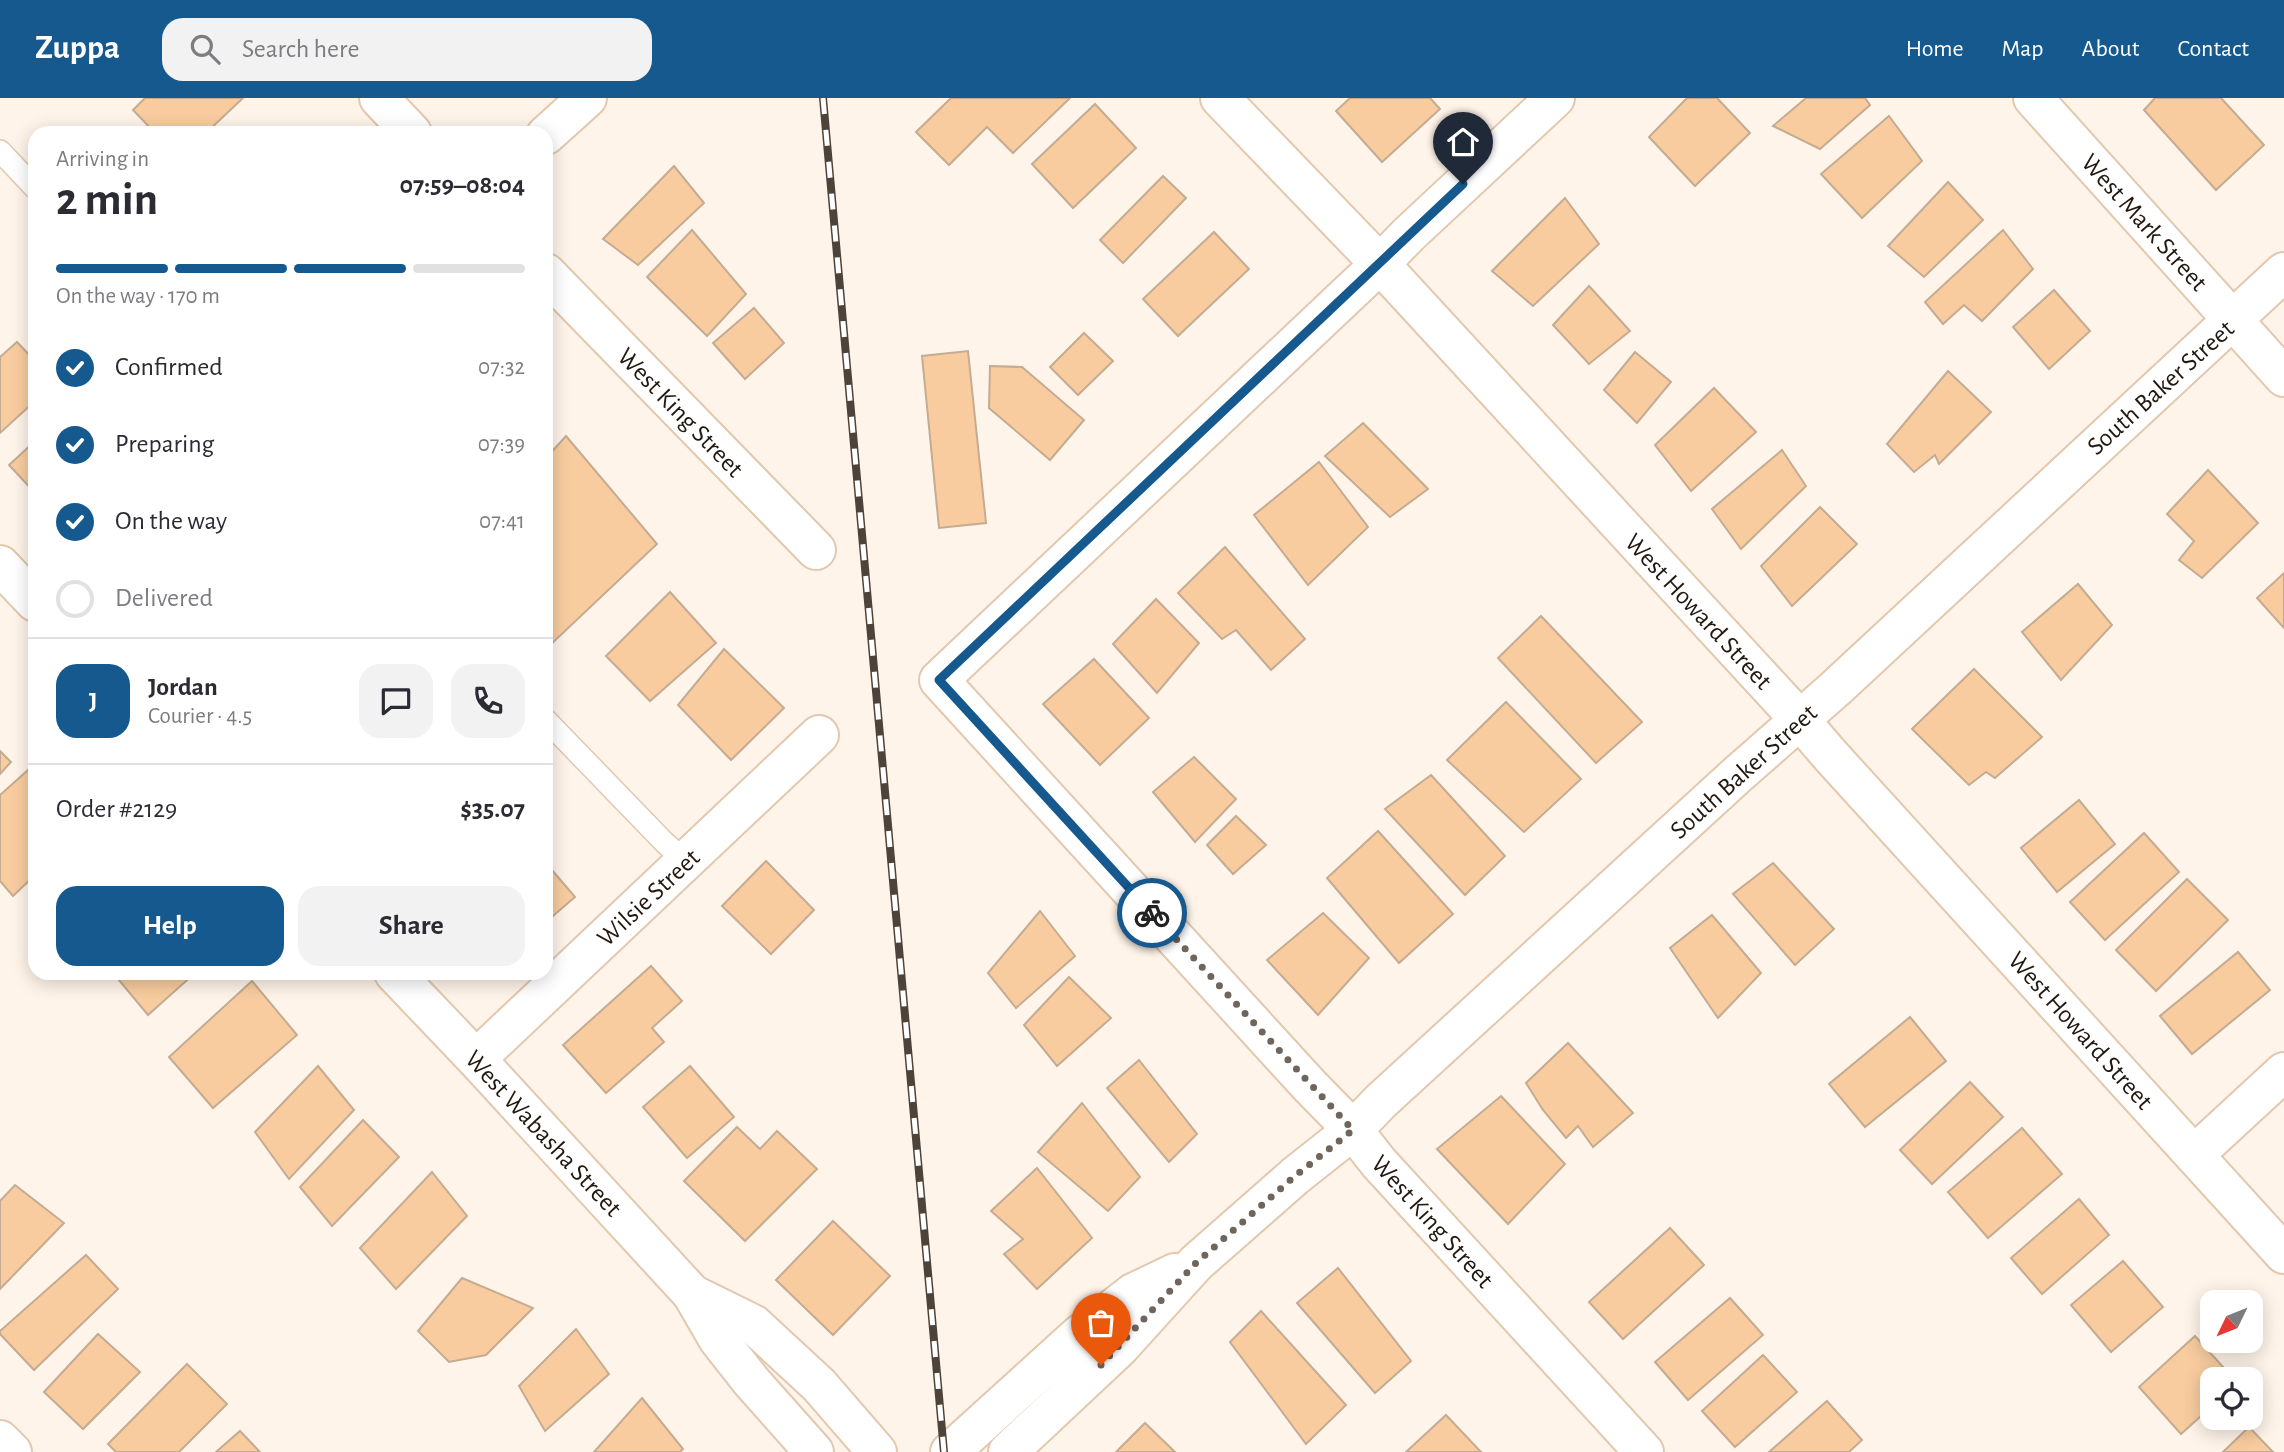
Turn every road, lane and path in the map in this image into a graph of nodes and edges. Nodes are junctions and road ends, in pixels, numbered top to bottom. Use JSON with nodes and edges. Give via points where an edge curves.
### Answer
{"nodes":[{"id":1,"x":379,"y":98,"type":"edge"},
{"id":2,"x":587,"y":98,"type":"edge"},
{"id":3,"x":1220,"y":98,"type":"edge"},
{"id":4,"x":1555,"y":98,"type":"edge"},
{"id":5,"x":2033,"y":98,"type":"edge"},
{"id":6,"x":405,"y":126,"type":"edge"},
{"id":7,"x":553,"y":129,"type":"edge"},
{"id":8,"x":0,"y":151,"type":"edge"},
{"id":9,"x":28,"y":181,"type":"edge"},
{"id":10,"x":1380,"y":264,"type":"junction"},
{"id":11,"x":2284,"y":272,"type":"edge"},
{"id":12,"x":553,"y":280,"type":"edge"},
{"id":13,"x":2233,"y":321,"type":"junction"},
{"id":14,"x":2284,"y":377,"type":"edge"},
{"id":15,"x":816,"y":550,"type":"dead end"},
{"id":16,"x":0,"y":565,"type":"edge"},
{"id":17,"x":28,"y":595,"type":"edge"},
{"id":18,"x":1800,"y":720,"type":"junction"},
{"id":19,"x":553,"y":727,"type":"edge"},
{"id":20,"x":819,"y":735,"type":"dead end"},
{"id":21,"x":685,"y":861,"type":"junction"},
{"id":22,"x":401,"y":980,"type":"edge"},
{"id":23,"x":477,"y":1059,"type":"junction"},
{"id":24,"x":2284,"y":1072,"type":"edge"},
{"id":25,"x":1353,"y":1130,"type":"junction"},
{"id":26,"x":2194,"y":1155,"type":"junction"},
{"id":27,"x":2284,"y":1254,"type":"edge"},
{"id":28,"x":1196,"y":1263,"type":"junction"},
{"id":29,"x":692,"y":1294,"type":"junction"},
{"id":30,"x":0,"y":1440,"type":"edge"},
{"id":31,"x":12,"y":1452,"type":"edge"},
{"id":32,"x":814,"y":1452,"type":"edge"},
{"id":33,"x":877,"y":1452,"type":"edge"},
{"id":34,"x":950,"y":1452,"type":"edge"},
{"id":35,"x":1008,"y":1452,"type":"edge"},
{"id":36,"x":1644,"y":1452,"type":"edge"}],
"edges":[{"from":1,"to":6,"type":"street"},
{"from":2,"to":7,"type":"street"},
{"from":3,"to":10,"type":"street","name":"West Howard Street"},
{"from":4,"to":10,"type":"street"},
{"from":5,"to":13,"type":"street","name":"West Mark Street"},
{"from":8,"to":9,"type":"lane"},
{"from":10,"to":18,"type":"street","name":"West Howard Street"},
{"from":10,"to":25,"type":"street","name":"West King Street","via":[[939,680]]},
{"from":11,"to":13,"type":"street","name":"South Baker Street"},
{"from":12,"to":15,"type":"street","name":"West King Street"},
{"from":13,"to":14,"type":"street","name":"West Mark Street"},
{"from":13,"to":18,"type":"street","name":"South Baker Street"},
{"from":16,"to":17,"type":"street"},
{"from":18,"to":25,"type":"street","name":"South Baker Street"},
{"from":18,"to":26,"type":"street","name":"West Howard Street"},
{"from":19,"to":21,"type":"lane"},
{"from":20,"to":21,"type":"street","name":"Wilsie Street"},
{"from":21,"to":23,"type":"street","name":"Wilsie Street"},
{"from":22,"to":23,"type":"street","name":"West Wabasha Street"},
{"from":23,"to":29,"type":"street","name":"West Wabasha Street"},
{"from":24,"to":26,"type":"street"},
{"from":25,"to":28,"type":"street","name":"South Baker Street"},
{"from":25,"to":36,"type":"street","name":"West King Street"},
{"from":26,"to":27,"type":"street","name":"West Howard Street"},
{"from":28,"to":34,"type":"street","name":"South Baker Street","via":[[1133,1293],[1079,1335]]},
{"from":28,"to":35,"type":"street","name":"South Baker Street","via":[[1119,1348]]},
{"from":29,"to":32,"type":"street","name":"West Wabasha Street","via":[[718,1339]]},
{"from":29,"to":33,"type":"street","name":"West Wabasha Street","via":[[752,1324],[819,1385]]},
{"from":30,"to":31,"type":"street"}]}
